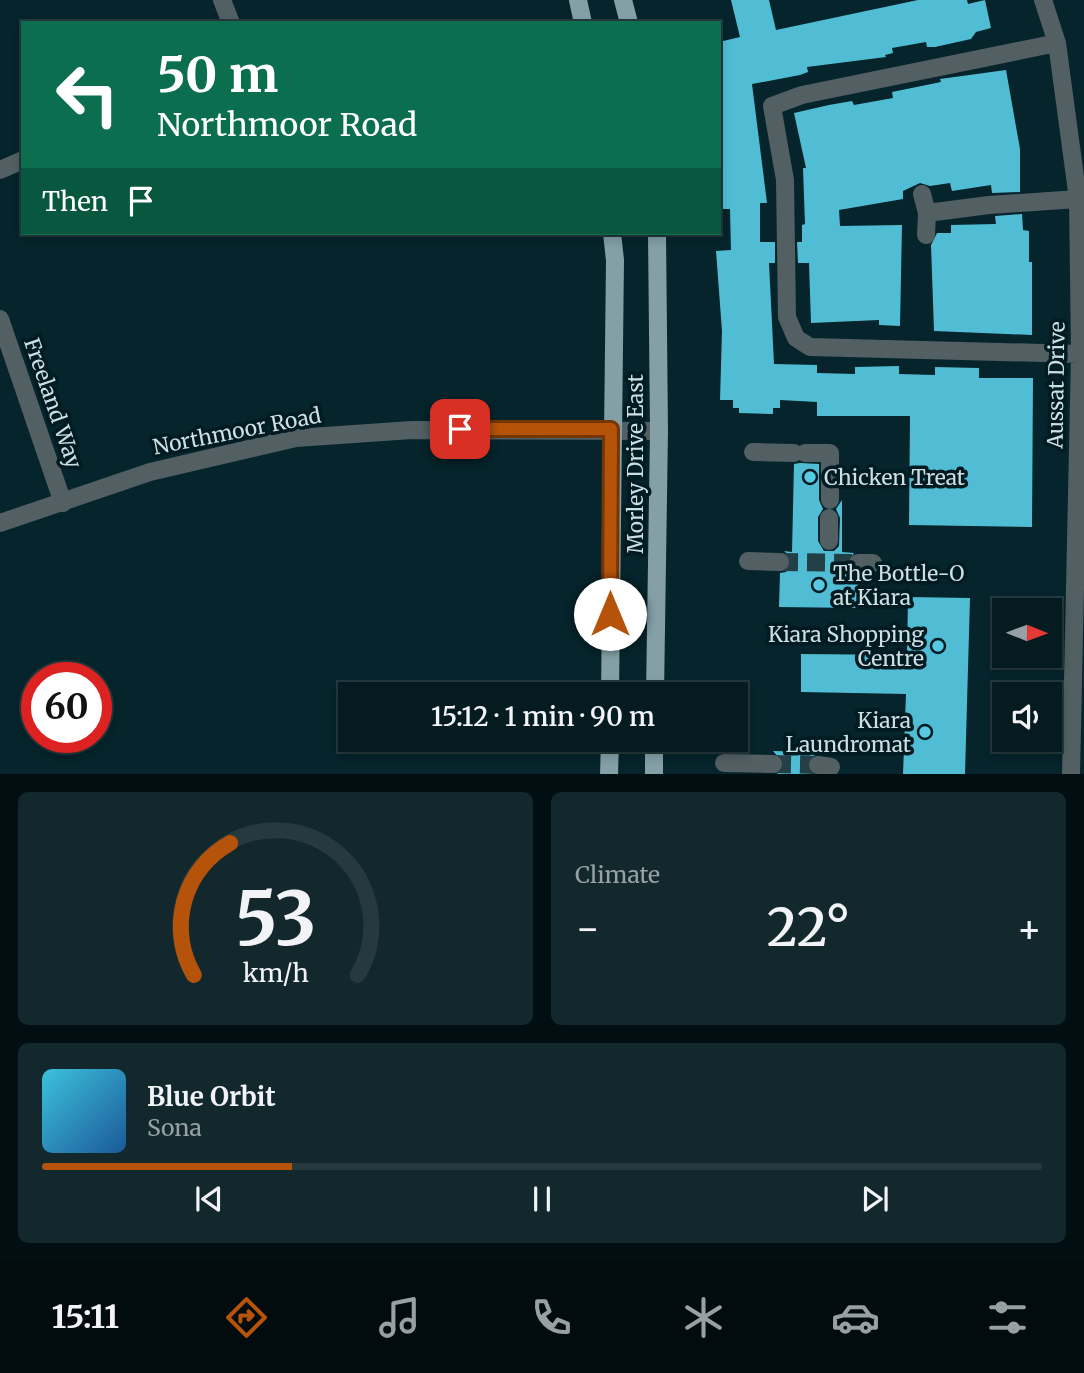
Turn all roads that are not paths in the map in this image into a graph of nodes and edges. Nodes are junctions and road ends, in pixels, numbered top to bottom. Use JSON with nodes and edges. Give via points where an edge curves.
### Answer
{"nodes":[{"id":1,"x":222,"y":0,"type":"edge"},
{"id":2,"x":578,"y":0,"type":"edge"},
{"id":3,"x":623,"y":0,"type":"edge"},
{"id":4,"x":1043,"y":0,"type":"edge"},
{"id":5,"x":230,"y":21,"type":"edge"},
{"id":6,"x":583,"y":21,"type":"edge"},
{"id":7,"x":628,"y":21,"type":"edge"},
{"id":8,"x":1057,"y":43,"type":"junction"},
{"id":9,"x":21,"y":161,"type":"edge"},
{"id":10,"x":0,"y":170,"type":"edge"},
{"id":11,"x":922,"y":194,"type":"dead end"},
{"id":12,"x":1077,"y":199,"type":"junction"},
{"id":13,"x":927,"y":213,"type":"junction"},
{"id":14,"x":612,"y":235,"type":"edge"},
{"id":15,"x":657,"y":235,"type":"edge"},
{"id":16,"x":926,"y":235,"type":"dead end"},
{"id":17,"x":1082,"y":294,"type":"edge"},
{"id":18,"x":0,"y":318,"type":"edge"},
{"id":19,"x":1080,"y":354,"type":"junction"},
{"id":20,"x":611,"y":429,"type":"junction"},
{"id":21,"x":659,"y":431,"type":"junction"},
{"id":22,"x":753,"y":452,"type":"dead end"},
{"id":23,"x":63,"y":503,"type":"junction"},
{"id":24,"x":0,"y":523,"type":"edge"},
{"id":25,"x":829,"y":541,"type":"dead end"},
{"id":26,"x":748,"y":561,"type":"dead end"},
{"id":27,"x":780,"y":562,"type":"tunnel mouth"},
{"id":28,"x":610,"y":682,"type":"edge"},
{"id":29,"x":655,"y":682,"type":"edge"},
{"id":30,"x":610,"y":752,"type":"edge"},
{"id":31,"x":654,"y":752,"type":"edge"},
{"id":32,"x":724,"y":763,"type":"dead end"},
{"id":33,"x":773,"y":764,"type":"tunnel mouth"},
{"id":34,"x":609,"y":774,"type":"edge"},
{"id":35,"x":654,"y":774,"type":"edge"},
{"id":36,"x":1071,"y":774,"type":"edge"}],
"edges":[{"from":1,"to":5,"type":"street"},
{"from":2,"to":6,"type":"main road"},
{"from":3,"to":7,"type":"main road"},
{"from":4,"to":8,"type":"street","name":"Aussat Drive"},
{"from":8,"to":12,"type":"street","name":"Aussat Drive"},
{"from":8,"to":19,"type":"street","via":[[802,95],[772,106],[785,180],[787,317],[796,338],[810,346]]},
{"from":9,"to":10,"type":"street"},
{"from":11,"to":13,"type":"street"},
{"from":12,"to":13,"type":"street"},
{"from":12,"to":17,"type":"street","name":"Aussat Drive"},
{"from":13,"to":16,"type":"street"},
{"from":14,"to":20,"type":"main road","name":"Morley Drive East"},
{"from":15,"to":21,"type":"main road","name":"Morley Drive East"},
{"from":17,"to":19,"type":"street","name":"Aussat Drive"},
{"from":18,"to":23,"type":"street","name":"Freeland Way"},
{"from":19,"to":36,"type":"street","name":"Aussat Drive"},
{"from":20,"to":21,"type":"street","name":"Northmoor Road"},
{"from":20,"to":23,"type":"street","name":"Northmoor Road","via":[[412,430],[296,438],[150,472]]},
{"from":20,"to":28,"type":"main road","name":"Morley Drive East"},
{"from":21,"to":29,"type":"main road","name":"Morley Drive East"},
{"from":22,"to":25,"type":"street","via":[[831,453]]},
{"from":23,"to":24,"type":"street","name":"Northmoor Road"},
{"from":26,"to":27,"type":"street"},
{"from":30,"to":34,"type":"main road"},
{"from":31,"to":35,"type":"main road"},
{"from":32,"to":33,"type":"street"}]}
